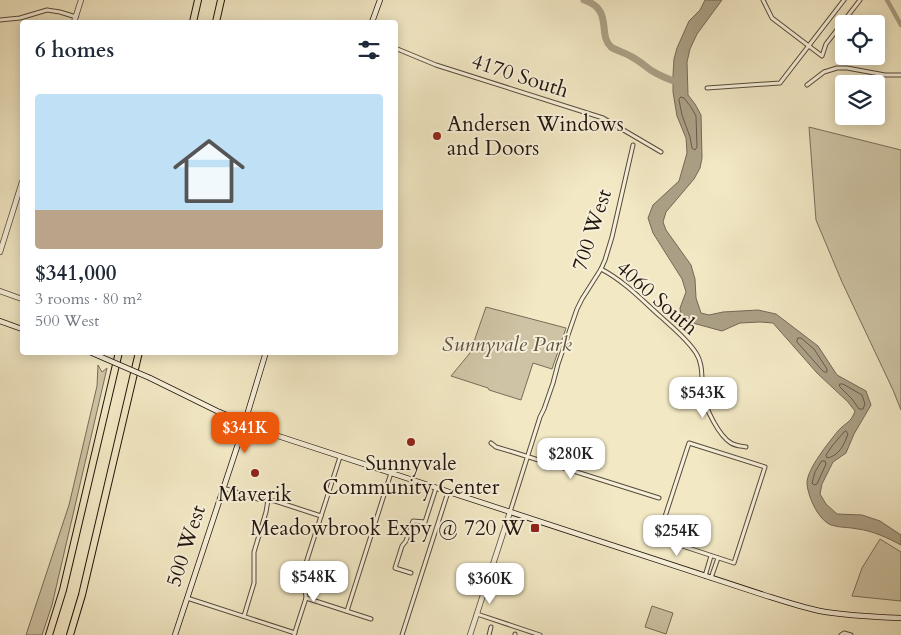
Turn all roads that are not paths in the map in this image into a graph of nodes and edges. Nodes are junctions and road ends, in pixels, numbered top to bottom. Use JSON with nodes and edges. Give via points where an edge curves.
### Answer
{"nodes":[{"id":1,"x":81,"y":0,"type":"edge"},
{"id":2,"x":198,"y":0,"type":"edge"},
{"id":3,"x":221,"y":0,"type":"edge"},
{"id":4,"x":380,"y":0,"type":"edge"},
{"id":5,"x":763,"y":0,"type":"edge"},
{"id":6,"x":843,"y":0,"type":"edge"},
{"id":7,"x":860,"y":0,"type":"edge"},
{"id":8,"x":76,"y":17,"type":"junction"},
{"id":9,"x":0,"y":20,"type":"edge"},
{"id":10,"x":75,"y":20,"type":"edge"},
{"id":11,"x":193,"y":20,"type":"edge"},
{"id":12,"x":216,"y":20,"type":"edge"},
{"id":13,"x":373,"y":20,"type":"edge"},
{"id":14,"x":808,"y":46,"type":"junction"},
{"id":15,"x":398,"y":49,"type":"edge"},
{"id":16,"x":901,"y":75,"type":"edge"},
{"id":17,"x":807,"y":85,"type":"dead end"},
{"id":18,"x":707,"y":88,"type":"dead end"},
{"id":19,"x":633,"y":145,"type":"dead end"},
{"id":20,"x":661,"y":152,"type":"dead end"},
{"id":21,"x":20,"y":188,"type":"edge"},
{"id":22,"x":0,"y":252,"type":"edge"},
{"id":23,"x":601,"y":269,"type":"junction"},
{"id":24,"x":0,"y":291,"type":"edge"},
{"id":25,"x":20,"y":298,"type":"edge"},
{"id":26,"x":0,"y":321,"type":"edge"},
{"id":27,"x":20,"y":328,"type":"edge"},
{"id":28,"x":100,"y":355,"type":"edge"},
{"id":29,"x":118,"y":355,"type":"edge"},
{"id":30,"x":138,"y":355,"type":"edge"},
{"id":31,"x":265,"y":355,"type":"edge"},
{"id":32,"x":244,"y":423,"type":"junction"},
{"id":33,"x":491,"y":443,"type":"dead end"},
{"id":34,"x":746,"y":447,"type":"dead end"},
{"id":35,"x":340,"y":457,"type":"junction"},
{"id":36,"x":528,"y":457,"type":"junction"},
{"id":37,"x":391,"y":473,"type":"junction"},
{"id":38,"x":222,"y":488,"type":"junction"},
{"id":39,"x":436,"y":488,"type":"junction"},
{"id":40,"x":448,"y":492,"type":"junction"},
{"id":41,"x":659,"y":498,"type":"dead end"},
{"id":42,"x":268,"y":500,"type":"junction"},
{"id":43,"x":510,"y":512,"type":"junction"},
{"id":44,"x":321,"y":516,"type":"junction"},
{"id":45,"x":711,"y":556,"type":"junction"},
{"id":46,"x":718,"y":558,"type":"junction"},
{"id":47,"x":411,"y":573,"type":"dead end"},
{"id":48,"x":705,"y":576,"type":"junction"},
{"id":49,"x":711,"y":578,"type":"junction"},
{"id":50,"x":187,"y":598,"type":"junction"},
{"id":51,"x":306,"y":598,"type":"junction"},
{"id":52,"x":346,"y":611,"type":"junction"},
{"id":53,"x":477,"y":614,"type":"junction"},
{"id":54,"x":244,"y":616,"type":"junction"},
{"id":55,"x":901,"y":618,"type":"edge"},
{"id":56,"x":371,"y":619,"type":"dead end"},
{"id":57,"x":491,"y":627,"type":"dead end"},
{"id":58,"x":294,"y":634,"type":"edge"},
{"id":59,"x":842,"y":634,"type":"edge"},
{"id":60,"x":49,"y":635,"type":"edge"},
{"id":61,"x":70,"y":635,"type":"edge"},
{"id":62,"x":174,"y":635,"type":"edge"},
{"id":63,"x":402,"y":635,"type":"edge"},
{"id":64,"x":470,"y":635,"type":"edge"},
{"id":65,"x":489,"y":635,"type":"edge"},
{"id":66,"x":540,"y":635,"type":"edge"},
{"id":67,"x":851,"y":635,"type":"edge"}],
"edges":[{"from":1,"to":8,"type":"main road"},
{"from":2,"to":11,"type":"highway"},
{"from":3,"to":12,"type":"highway"},
{"from":4,"to":13,"type":"main road"},
{"from":5,"to":14,"type":"street","via":[[772,18]]},
{"from":6,"to":14,"type":"street"},
{"from":7,"to":14,"type":"street","via":[[826,44],[822,56]]},
{"from":8,"to":9,"type":"street","via":[[47,10]]},
{"from":8,"to":10,"type":"main road"},
{"from":14,"to":18,"type":"street","via":[[780,83]]},
{"from":15,"to":20,"type":"street","name":"4170 South","via":[[436,65],[603,118]]},
{"from":16,"to":17,"type":"street","via":[[837,68],[824,72]]},
{"from":19,"to":23,"type":"street","name":"700 West","via":[[612,237]]},
{"from":21,"to":22,"type":"main road"},
{"from":23,"to":34,"type":"street","name":"4060 South","via":[[637,295],[696,352],[704,402],[713,420],[721,435],[738,446]]},
{"from":23,"to":36,"type":"street","name":"700 West","via":[[577,309]]},
{"from":24,"to":25,"type":"main road"},
{"from":26,"to":27,"type":"main road"},
{"from":28,"to":32,"type":"main road","bridge":true},
{"from":29,"to":60,"type":"highway","via":[[63,590]]},
{"from":30,"to":61,"type":"highway"},
{"from":31,"to":32,"type":"main road","name":"500 West"},
{"from":32,"to":35,"type":"main road"},
{"from":32,"to":38,"type":"main road","name":"500 West"},
{"from":33,"to":36,"type":"street"},
{"from":35,"to":37,"type":"main road"},
{"from":35,"to":44,"type":"street"},
{"from":36,"to":41,"type":"street"},
{"from":36,"to":43,"type":"street","name":"700 West"},
{"from":37,"to":39,"type":"main road"},
{"from":37,"to":52,"type":"street"},
{"from":38,"to":42,"type":"street"},
{"from":38,"to":50,"type":"main road","name":"500 West"},
{"from":39,"to":40,"type":"main road"},
{"from":39,"to":47,"type":"street","via":[[425,522],[413,520],[395,568]]},
{"from":40,"to":43,"type":"main road"},
{"from":40,"to":63,"type":"street"},
{"from":42,"to":44,"type":"street"},
{"from":42,"to":54,"type":"street","via":[[255,548],[254,583]]},
{"from":43,"to":48,"type":"main road"},
{"from":43,"to":53,"type":"main road","name":"700 West"},
{"from":44,"to":51,"type":"street","via":[[305,566]]},
{"from":45,"to":46,"type":"street"},
{"from":45,"to":46,"type":"street","via":[[658,538],[689,443],[764,467],[734,563]]},
{"from":45,"to":48,"type":"street"},
{"from":46,"to":49,"type":"street"},
{"from":48,"to":49,"type":"main road"},
{"from":49,"to":55,"type":"main road","via":[[821,611]]},
{"from":50,"to":54,"type":"street"},
{"from":50,"to":62,"type":"main road","name":"500 West"},
{"from":51,"to":52,"type":"street"},
{"from":51,"to":58,"type":"street"},
{"from":52,"to":56,"type":"street"},
{"from":53,"to":64,"type":"main road","name":"700 West"},
{"from":53,"to":66,"type":"street"},
{"from":54,"to":58,"type":"street"},
{"from":57,"to":65,"type":"street"},
{"from":59,"to":67,"type":"street"}]}
